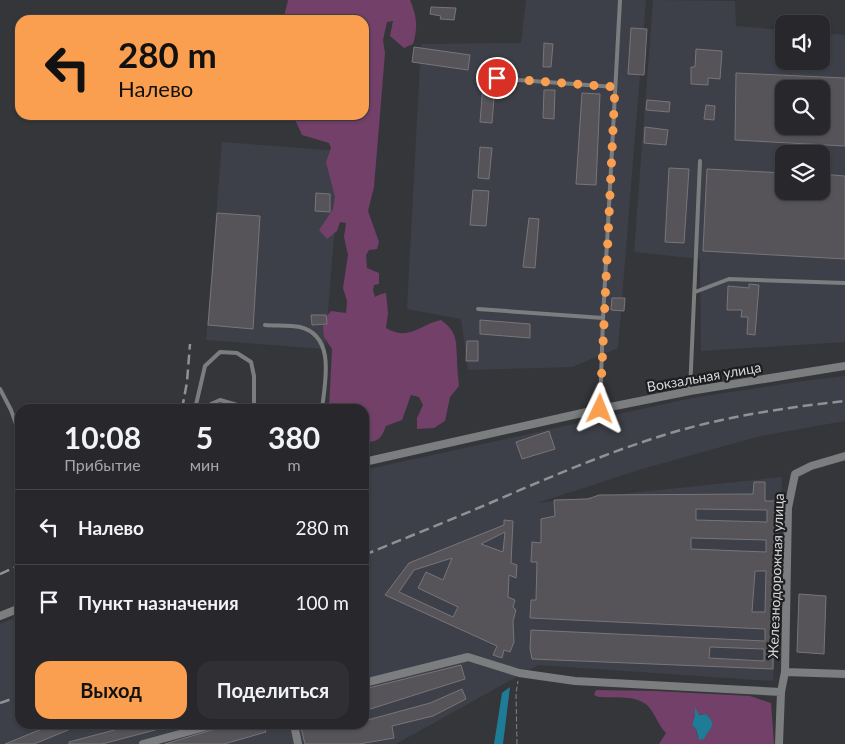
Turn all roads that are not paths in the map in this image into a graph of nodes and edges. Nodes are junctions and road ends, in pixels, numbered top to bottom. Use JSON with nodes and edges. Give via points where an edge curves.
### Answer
{"nodes":[{"id":1,"x":620,"y":0,"type":"edge"},
{"id":2,"x":478,"y":77,"type":"dead end"},
{"id":3,"x":615,"y":87,"type":"junction"},
{"id":4,"x":700,"y":161,"type":"dead end"},
{"id":5,"x":845,"y":283,"type":"edge"},
{"id":6,"x":695,"y":292,"type":"junction"},
{"id":7,"x":478,"y":309,"type":"dead end"},
{"id":8,"x":603,"y":318,"type":"junction"},
{"id":9,"x":264,"y":325,"type":"dead end"},
{"id":10,"x":845,"y":366,"type":"edge"},
{"id":11,"x":0,"y":389,"type":"edge"},
{"id":12,"x":690,"y":391,"type":"junction"},
{"id":13,"x":196,"y":404,"type":"edge"},
{"id":14,"x":211,"y":404,"type":"edge"},
{"id":15,"x":234,"y":404,"type":"edge"},
{"id":16,"x":252,"y":404,"type":"edge"},
{"id":17,"x":323,"y":404,"type":"edge"},
{"id":18,"x":600,"y":409,"type":"junction"},
{"id":19,"x":15,"y":422,"type":"edge"},
{"id":20,"x":845,"y":456,"type":"edge"},
{"id":21,"x":369,"y":461,"type":"edge"},
{"id":22,"x":15,"y":610,"type":"edge"},
{"id":23,"x":0,"y":616,"type":"edge"},
{"id":24,"x":785,"y":672,"type":"junction"},
{"id":25,"x":845,"y":674,"type":"edge"},
{"id":26,"x":369,"y":682,"type":"edge"},
{"id":27,"x":781,"y":692,"type":"junction"},
{"id":28,"x":198,"y":729,"type":"edge"},
{"id":29,"x":295,"y":729,"type":"edge"},
{"id":30,"x":143,"y":744,"type":"edge"},
{"id":31,"x":298,"y":744,"type":"edge"},
{"id":32,"x":779,"y":744,"type":"edge"}],
"edges":[{"from":1,"to":3,"type":"lane"},
{"from":2,"to":3,"type":"lane"},
{"from":3,"to":8,"type":"lane"},
{"from":4,"to":6,"type":"lane"},
{"from":5,"to":6,"type":"lane","via":[[729,279]]},
{"from":6,"to":12,"type":"lane"},
{"from":7,"to":8,"type":"lane"},
{"from":8,"to":18,"type":"lane"},
{"from":9,"to":17,"type":"lane","via":[[300,327],[324,346],[326,370]]},
{"from":10,"to":12,"type":"street","name":"Вокзальная улица"},
{"from":11,"to":19,"type":"lane"},
{"from":12,"to":18,"type":"street","name":"Вокзальная улица"},
{"from":13,"to":16,"type":"lane","via":[[205,366],[220,352],[237,353],[251,362],[254,376]]},
{"from":14,"to":15,"type":"lane","via":[[220,400]]},
{"from":18,"to":21,"type":"street","name":"Вокзальная улица"},
{"from":20,"to":24,"type":"street","name":"Железнодорожная улица","via":[[795,474],[792,483],[788,508]]},
{"from":22,"to":23,"type":"street"},
{"from":24,"to":25,"type":"street"},
{"from":24,"to":27,"type":"street"},
{"from":26,"to":27,"type":"street","via":[[468,657],[519,672],[575,681]]},
{"from":27,"to":32,"type":"street"},
{"from":28,"to":30,"type":"street"},
{"from":29,"to":31,"type":"street"}]}
